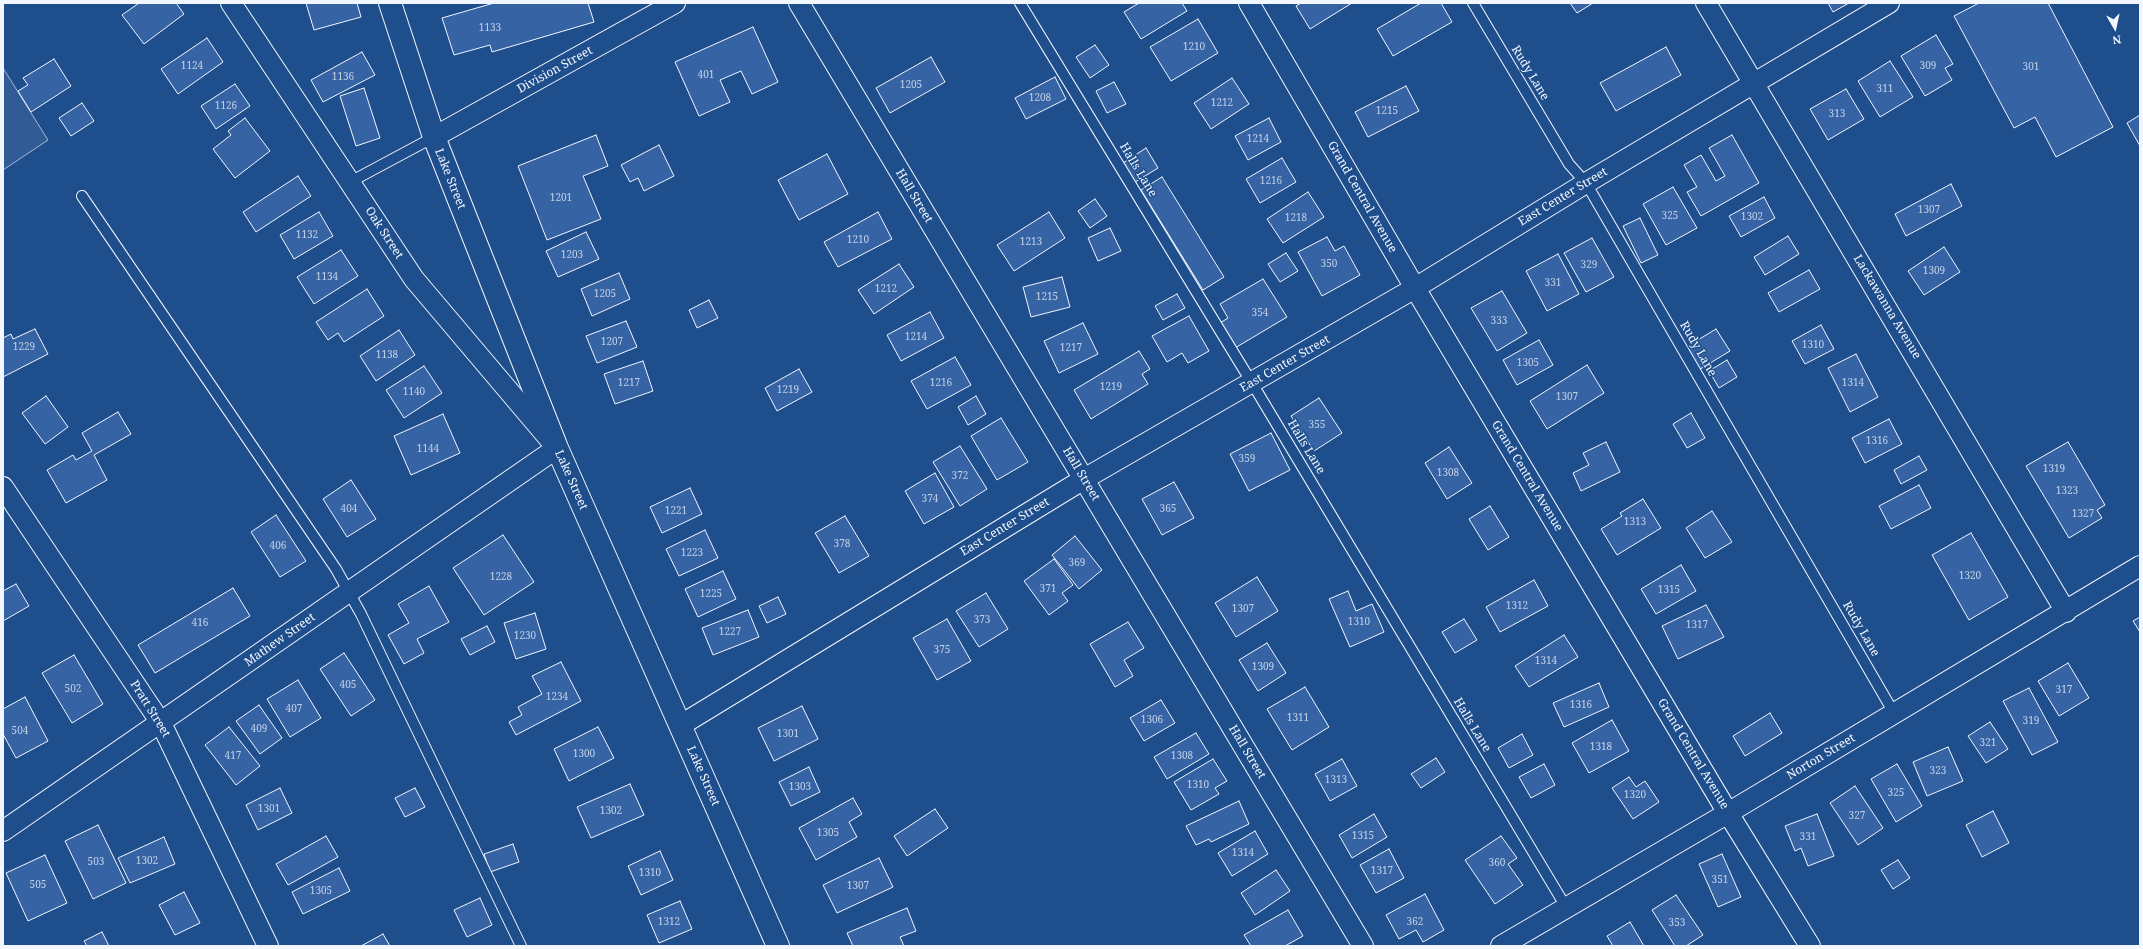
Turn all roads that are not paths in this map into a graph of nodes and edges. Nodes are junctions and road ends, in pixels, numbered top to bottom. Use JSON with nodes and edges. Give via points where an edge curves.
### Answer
{"nodes":[{"id":1,"x":231,"y":3,"type":"edge"},
{"id":2,"x":390,"y":3,"type":"edge"},
{"id":3,"x":675,"y":3,"type":"edge"},
{"id":4,"x":798,"y":3,"type":"edge"},
{"id":5,"x":1020,"y":3,"type":"edge"},
{"id":6,"x":1250,"y":3,"type":"edge"},
{"id":7,"x":1473,"y":3,"type":"edge"},
{"id":8,"x":1706,"y":3,"type":"edge"},
{"id":9,"x":1889,"y":3,"type":"edge"},
{"id":10,"x":1754,"y":82,"type":"junction"},
{"id":11,"x":434,"y":137,"type":"junction"},
{"id":12,"x":350,"y":182,"type":"junction"},
{"id":13,"x":1586,"y":182,"type":"junction"},
{"id":14,"x":82,"y":196,"type":"dead end"},
{"id":15,"x":1415,"y":288,"type":"junction"},
{"id":16,"x":1252,"y":383,"type":"junction"},
{"id":17,"x":557,"y":448,"type":"junction"},
{"id":18,"x":1084,"y":479,"type":"junction"},
{"id":19,"x":3,"y":488,"type":"edge"},
{"id":20,"x":2140,"y":566,"type":"edge"},
{"id":21,"x":350,"y":592,"type":"junction"},
{"id":22,"x":2066,"y":612,"type":"junction"},
{"id":23,"x":1894,"y":712,"type":"junction"},
{"id":24,"x":161,"y":723,"type":"junction"},
{"id":25,"x":681,"y":725,"type":"junction"},
{"id":26,"x":1728,"y":813,"type":"junction"},
{"id":27,"x":3,"y":831,"type":"edge"},
{"id":28,"x":1566,"y":907,"type":"junction"},
{"id":29,"x":268,"y":946,"type":"edge"},
{"id":30,"x":521,"y":946,"type":"edge"},
{"id":31,"x":778,"y":946,"type":"edge"},
{"id":32,"x":1363,"y":946,"type":"edge"},
{"id":33,"x":1501,"y":946,"type":"edge"},
{"id":34,"x":1810,"y":946,"type":"edge"}],
"edges":[{"from":1,"to":12,"type":"street","name":"Oak Street"},
{"from":2,"to":11,"type":"main road","name":"Lake Street"},
{"from":3,"to":11,"type":"street","name":"Division Street"},
{"from":4,"to":18,"type":"street","name":"Hall Street"},
{"from":5,"to":16,"type":"lane","name":"Halls Lane"},
{"from":6,"to":15,"type":"street","name":"Grand Central Avenue"},
{"from":7,"to":13,"type":"lane","name":"Rudy Lane","via":[[1569,164]]},
{"from":8,"to":10,"type":"street","name":"Lackawanna Avenue"},
{"from":9,"to":10,"type":"street","name":"East Center Street"},
{"from":10,"to":13,"type":"street","name":"East Center Street"},
{"from":10,"to":22,"type":"street","name":"Lackawanna Avenue"},
{"from":11,"to":12,"type":"lane"},
{"from":11,"to":17,"type":"main road","name":"Lake Street"},
{"from":12,"to":17,"type":"street","name":"Oak Street","via":[[414,279]]},
{"from":13,"to":15,"type":"street","name":"East Center Street"},
{"from":13,"to":23,"type":"lane","name":"Rudy Lane"},
{"from":14,"to":21,"type":"lane"},
{"from":15,"to":16,"type":"street","name":"East Center Street"},
{"from":15,"to":26,"type":"street","name":"Grand Central Avenue"},
{"from":16,"to":18,"type":"street","name":"East Center Street"},
{"from":16,"to":28,"type":"lane","name":"Halls Lane"},
{"from":17,"to":21,"type":"street","name":"Mathew Street"},
{"from":17,"to":25,"type":"main road","name":"Lake Street"},
{"from":18,"to":25,"type":"street","name":"East Center Street"},
{"from":18,"to":32,"type":"street","name":"Hall Street"},
{"from":19,"to":24,"type":"street","name":"Pratt Street"},
{"from":20,"to":22,"type":"street","name":"Norton Street"},
{"from":21,"to":24,"type":"street","name":"Mathew Street"},
{"from":21,"to":30,"type":"lane"},
{"from":22,"to":23,"type":"street","name":"Norton Street"},
{"from":23,"to":26,"type":"street","name":"Norton Street"},
{"from":24,"to":27,"type":"street","name":"Mathew Street"},
{"from":24,"to":29,"type":"street","name":"Pratt Street"},
{"from":25,"to":31,"type":"main road","name":"Lake Street"},
{"from":26,"to":28,"type":"street","name":"Norton Street"},
{"from":26,"to":34,"type":"street","name":"Grand Central Avenue"},
{"from":28,"to":33,"type":"street","name":"Norton Street"}]}
